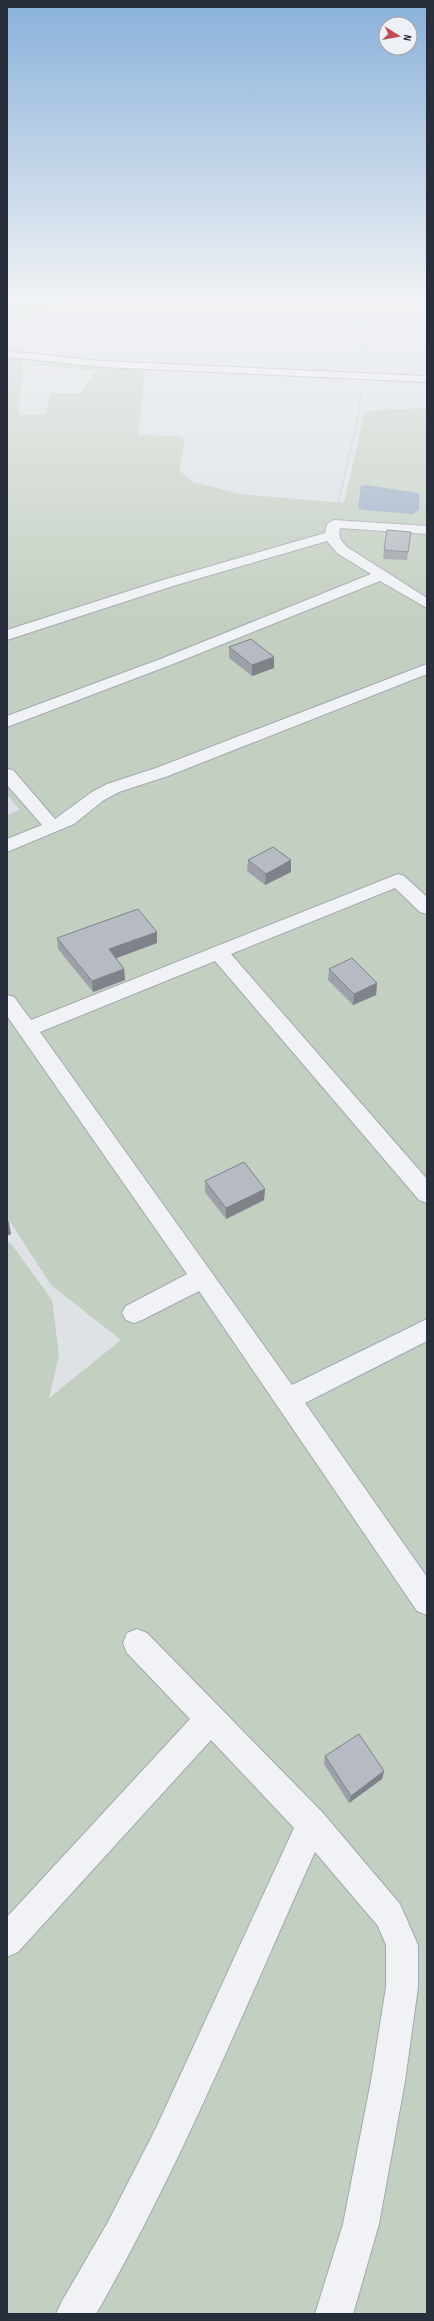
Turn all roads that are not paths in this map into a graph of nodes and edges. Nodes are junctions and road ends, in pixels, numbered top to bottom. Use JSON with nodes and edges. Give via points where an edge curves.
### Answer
{"nodes":[{"id":1,"x":332,"y":530,"type":"junction"},
{"id":2,"x":427,"y":530,"type":"edge"},
{"id":3,"x":382,"y":575,"type":"junction"},
{"id":4,"x":427,"y":604,"type":"edge"},
{"id":5,"x":7,"y":635,"type":"edge"},
{"id":6,"x":427,"y":669,"type":"edge"},
{"id":7,"x":7,"y":722,"type":"edge"},
{"id":8,"x":7,"y":774,"type":"edge"},
{"id":9,"x":53,"y":827,"type":"junction"},
{"id":10,"x":7,"y":846,"type":"edge"},
{"id":11,"x":427,"y":908,"type":"edge"},
{"id":12,"x":218,"y":952,"type":"junction"},
{"id":13,"x":7,"y":1002,"type":"edge"},
{"id":14,"x":28,"y":1029,"type":"junction"},
{"id":15,"x":427,"y":1194,"type":"edge"},
{"id":16,"x":202,"y":1278,"type":"junction"},
{"id":17,"x":134,"y":1313,"type":"dead end"},
{"id":18,"x":427,"y":1329,"type":"edge"},
{"id":19,"x":289,"y":1399,"type":"junction"},
{"id":20,"x":427,"y":1601,"type":"edge"},
{"id":21,"x":137,"y":1643,"type":"dead end"},
{"id":22,"x":209,"y":1720,"type":"junction"},
{"id":23,"x":312,"y":1824,"type":"junction"},
{"id":24,"x":7,"y":1941,"type":"edge"},
{"id":25,"x":75,"y":2314,"type":"edge"},
{"id":26,"x":334,"y":2314,"type":"edge"}],
"edges":[{"from":1,"to":2,"type":"street"},
{"from":1,"to":3,"type":"street","via":[[333,542]]},
{"from":1,"to":5,"type":"street","via":[[90,606]]},
{"from":3,"to":4,"type":"street"},
{"from":3,"to":7,"type":"street"},
{"from":6,"to":9,"type":"street","via":[[162,772],[113,788],[98,796],[68,820]]},
{"from":8,"to":9,"type":"street"},
{"from":9,"to":10,"type":"street"},
{"from":11,"to":12,"type":"street","via":[[398,880]]},
{"from":12,"to":14,"type":"street"},
{"from":12,"to":15,"type":"street"},
{"from":13,"to":14,"type":"street"},
{"from":14,"to":16,"type":"street"},
{"from":16,"to":17,"type":"street"},
{"from":16,"to":19,"type":"street"},
{"from":18,"to":19,"type":"street"},
{"from":19,"to":20,"type":"street"},
{"from":21,"to":22,"type":"street"},
{"from":22,"to":23,"type":"street"},
{"from":22,"to":24,"type":"street"},
{"from":23,"to":25,"type":"street","via":[[168,2140],[121,2235]]},
{"from":23,"to":26,"type":"street","via":[[389,1915],[402,1944],[402,1987],[388,2081],[361,2224]]}]}
